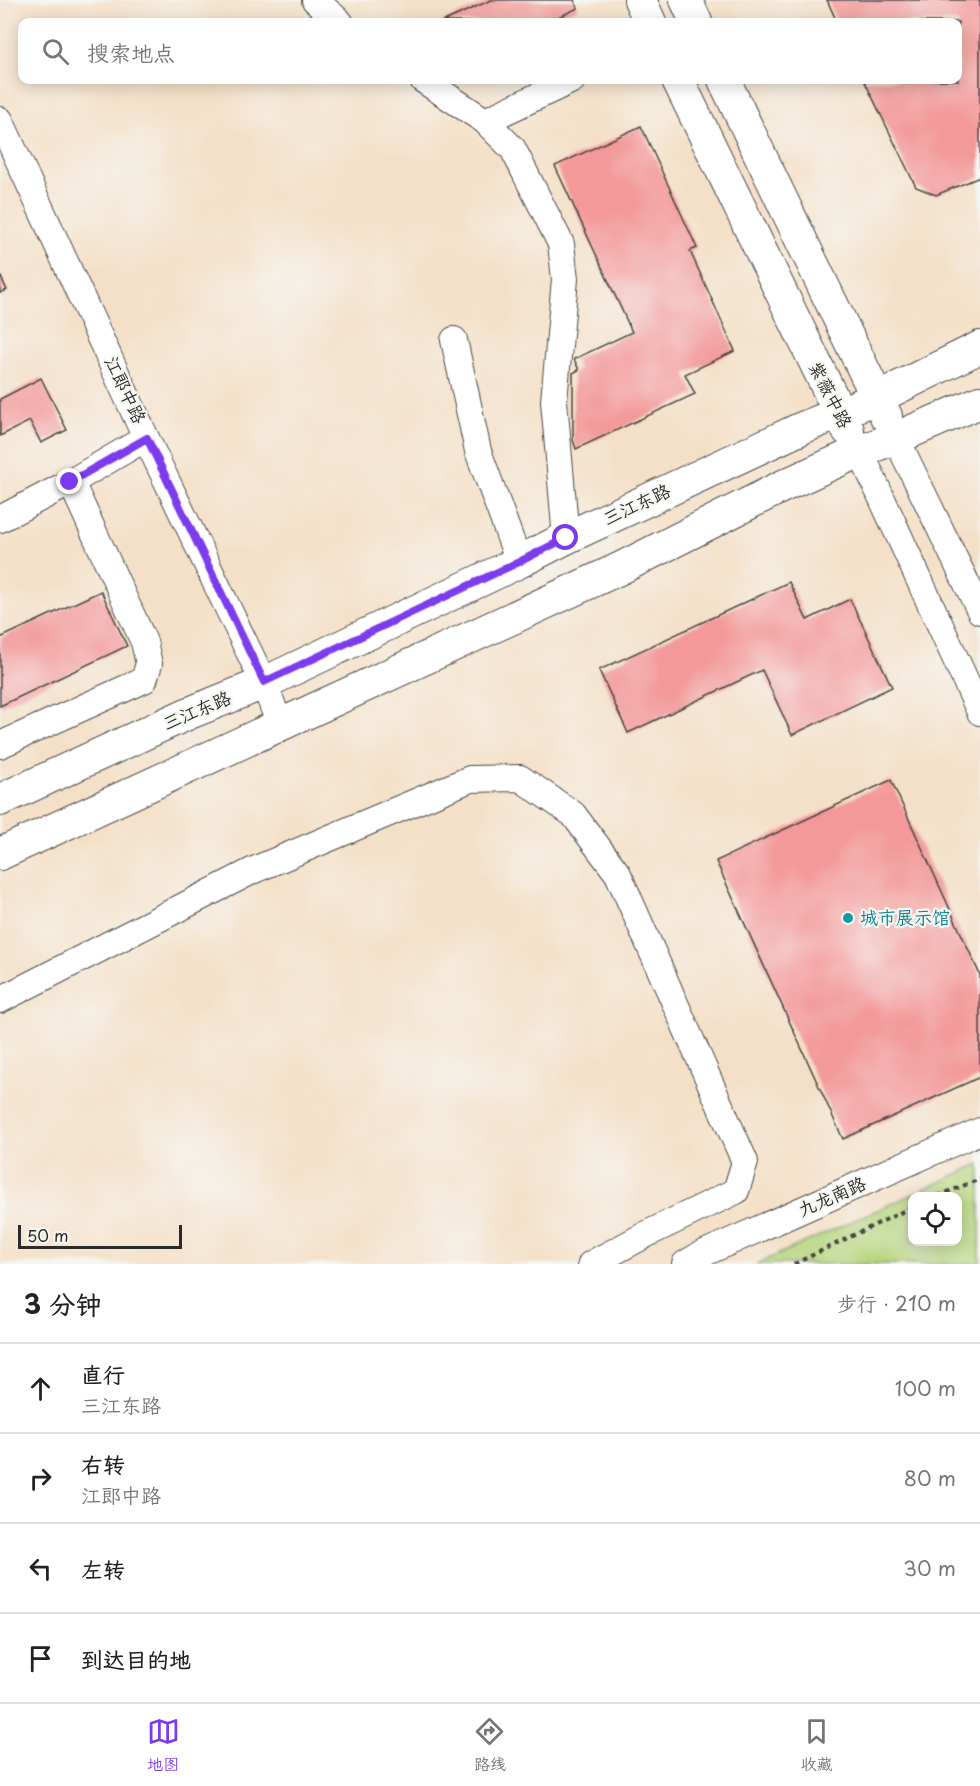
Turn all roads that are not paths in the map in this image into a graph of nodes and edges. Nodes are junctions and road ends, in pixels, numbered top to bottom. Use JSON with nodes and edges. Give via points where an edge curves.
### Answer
{"nodes":[{"id":1,"x":315,"y":0,"type":"edge"},
{"id":2,"x":640,"y":0,"type":"edge"},
{"id":3,"x":686,"y":0,"type":"edge"},
{"id":4,"x":335,"y":18,"type":"edge"},
{"id":5,"x":648,"y":18,"type":"edge"},
{"id":6,"x":694,"y":18,"type":"edge"},
{"id":7,"x":429,"y":84,"type":"edge"},
{"id":8,"x":564,"y":84,"type":"edge"},
{"id":9,"x":680,"y":84,"type":"edge"},
{"id":10,"x":726,"y":84,"type":"edge"},
{"id":11,"x":0,"y":120,"type":"edge"},
{"id":12,"x":485,"y":121,"type":"junction"},
{"id":13,"x":454,"y":340,"type":"dead end"},
{"id":14,"x":980,"y":347,"type":"edge"},
{"id":15,"x":878,"y":398,"type":"junction"},
{"id":16,"x":980,"y":402,"type":"edge"},
{"id":17,"x":838,"y":413,"type":"junction"},
{"id":18,"x":147,"y":438,"type":"junction"},
{"id":19,"x":896,"y":438,"type":"junction"},
{"id":20,"x":860,"y":451,"type":"junction"},
{"id":21,"x":70,"y":482,"type":"junction"},
{"id":22,"x":0,"y":519,"type":"edge"},
{"id":23,"x":566,"y":538,"type":"junction"},
{"id":24,"x":519,"y":562,"type":"junction"},
{"id":25,"x":980,"y":611,"type":"edge"},
{"id":26,"x":264,"y":682,"type":"junction"},
{"id":27,"x":980,"y":712,"type":"edge"},
{"id":28,"x":280,"y":725,"type":"junction"},
{"id":29,"x":0,"y":745,"type":"edge"},
{"id":30,"x":0,"y":800,"type":"edge"},
{"id":31,"x":0,"y":854,"type":"edge"},
{"id":32,"x":0,"y":1000,"type":"edge"},
{"id":33,"x":980,"y":1131,"type":"edge"},
{"id":34,"x":591,"y":1264,"type":"edge"},
{"id":35,"x":685,"y":1264,"type":"edge"}],
"edges":[{"from":1,"to":4,"type":"street"},
{"from":2,"to":5,"type":"main road"},
{"from":3,"to":6,"type":"main road"},
{"from":7,"to":12,"type":"street"},
{"from":8,"to":12,"type":"street"},
{"from":9,"to":17,"type":"main road","name":"紫薇中路"},
{"from":10,"to":15,"type":"main road"},
{"from":11,"to":18,"type":"street","name":"江郎中路"},
{"from":12,"to":23,"type":"street","via":[[513,148],[561,244],[565,279],[554,401]]},
{"from":13,"to":24,"type":"street","via":[[478,451]]},
{"from":14,"to":15,"type":"main road","name":"三江东路"},
{"from":15,"to":17,"type":"main road","name":"三江东路"},
{"from":15,"to":19,"type":"main road"},
{"from":16,"to":19,"type":"main road"},
{"from":17,"to":20,"type":"main road","name":"紫薇中路"},
{"from":17,"to":23,"type":"main road","name":"三江东路"},
{"from":18,"to":21,"type":"street"},
{"from":18,"to":26,"type":"street","name":"江郎中路"},
{"from":19,"to":20,"type":"main road"},
{"from":19,"to":25,"type":"street"},
{"from":20,"to":27,"type":"street","name":"紫薇中路"},
{"from":20,"to":28,"type":"main road","via":[[621,568]]},
{"from":21,"to":22,"type":"street"},
{"from":21,"to":29,"type":"street","via":[[144,642],[149,664],[144,680]]},
{"from":23,"to":24,"type":"main road","name":"三江东路"},
{"from":24,"to":26,"type":"main road","name":"三江东路"},
{"from":26,"to":28,"type":"street","name":"江郎中路"},
{"from":26,"to":30,"type":"main road","name":"三江东路"},
{"from":28,"to":31,"type":"main road"},
{"from":32,"to":34,"type":"street","via":[[265,865],[470,779],[520,778],[573,814],[618,874],[745,1162],[736,1191]]},
{"from":33,"to":35,"type":"street","name":"九龙南路"}]}
